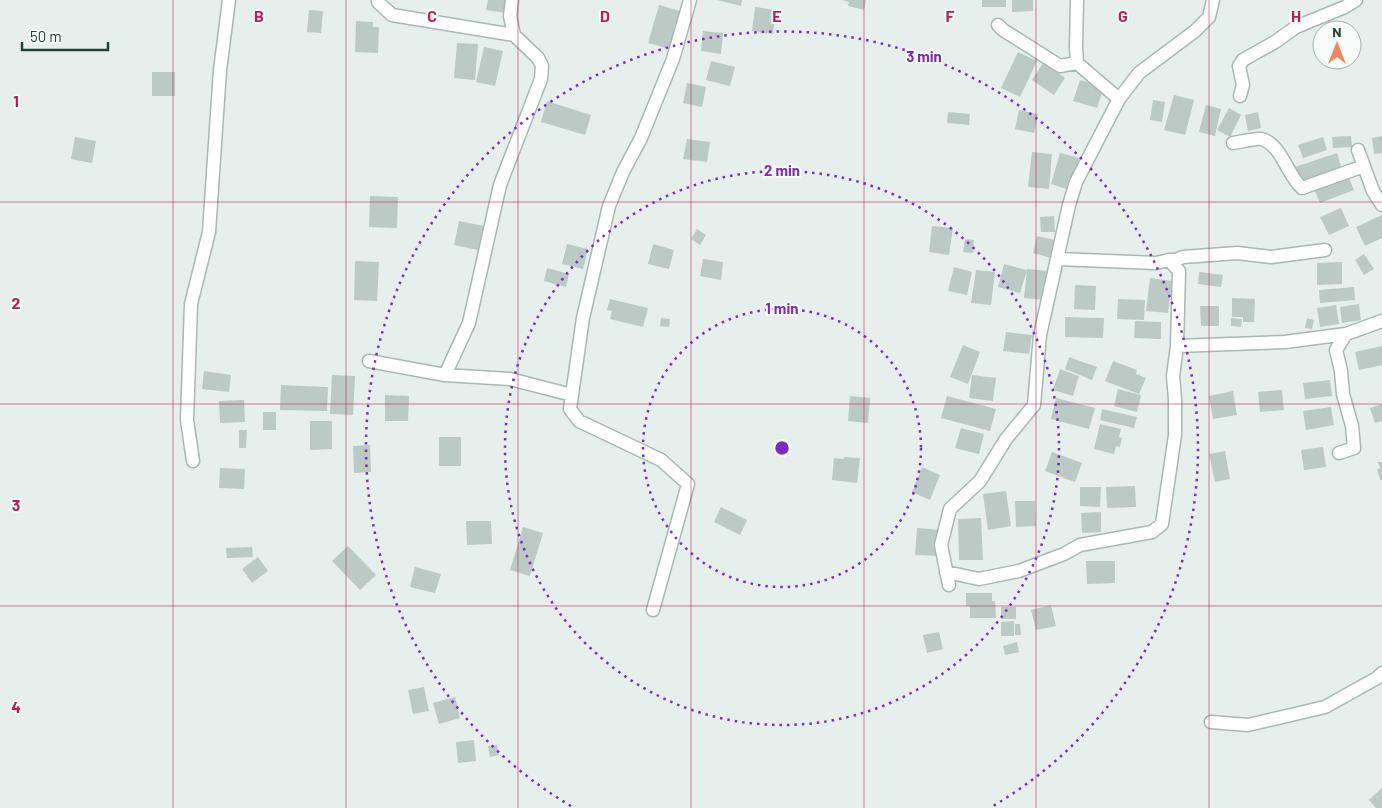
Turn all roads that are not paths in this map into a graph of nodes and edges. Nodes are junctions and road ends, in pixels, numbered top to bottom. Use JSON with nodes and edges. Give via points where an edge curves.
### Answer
{"nodes":[{"id":1,"x":229,"y":0,"type":"edge"},
{"id":2,"x":378,"y":0,"type":"edge"},
{"id":3,"x":512,"y":0,"type":"edge"},
{"id":4,"x":690,"y":0,"type":"edge"},
{"id":5,"x":1077,"y":0,"type":"edge"},
{"id":6,"x":1213,"y":0,"type":"edge"},
{"id":7,"x":1356,"y":0,"type":"edge"},
{"id":8,"x":998,"y":25,"type":"dead end"},
{"id":9,"x":514,"y":35,"type":"junction"},
{"id":10,"x":1077,"y":63,"type":"junction"},
{"id":11,"x":1240,"y":96,"type":"dead end"},
{"id":12,"x":1119,"y":99,"type":"junction"},
{"id":13,"x":1233,"y":143,"type":"dead end"},
{"id":14,"x":1358,"y":150,"type":"dead end"},
{"id":15,"x":1364,"y":166,"type":"junction"},
{"id":16,"x":1382,"y":205,"type":"edge"},
{"id":17,"x":1324,"y":250,"type":"dead end"},
{"id":18,"x":1058,"y":260,"type":"junction"},
{"id":19,"x":1169,"y":260,"type":"junction"},
{"id":20,"x":1382,"y":321,"type":"edge"},
{"id":21,"x":1346,"y":334,"type":"junction"},
{"id":22,"x":1177,"y":346,"type":"junction"},
{"id":23,"x":369,"y":361,"type":"dead end"},
{"id":24,"x":445,"y":375,"type":"junction"},
{"id":25,"x":572,"y":395,"type":"junction"},
{"id":26,"x":1339,"y":453,"type":"dead end"},
{"id":27,"x":193,"y":461,"type":"dead end"},
{"id":28,"x":946,"y":572,"type":"junction"},
{"id":29,"x":949,"y":585,"type":"dead end"},
{"id":30,"x":653,"y":610,"type":"dead end"},
{"id":31,"x":1382,"y":673,"type":"edge"},
{"id":32,"x":1211,"y":722,"type":"dead end"}],
"edges":[{"from":1,"to":27,"type":"street","via":[[220,70],[210,232],[191,304],[187,420]]},
{"from":2,"to":9,"type":"street","via":[[392,15]]},
{"from":3,"to":9,"type":"street","via":[[510,16]]},
{"from":4,"to":25,"type":"street","via":[[673,59],[609,206],[583,318]]},
{"from":5,"to":10,"type":"street"},
{"from":6,"to":12,"type":"street","via":[[1210,17],[1140,73]]},
{"from":7,"to":11,"type":"street","via":[[1296,27],[1243,60],[1239,66]]},
{"from":8,"to":10,"type":"street","via":[[1052,63],[1060,66]]},
{"from":9,"to":24,"type":"street","via":[[538,58],[542,66],[541,79],[500,185],[469,324]]},
{"from":10,"to":12,"type":"street"},
{"from":12,"to":18,"type":"street","via":[[1076,182]]},
{"from":13,"to":15,"type":"street","via":[[1261,139],[1268,143],[1283,159],[1294,182],[1302,188]]},
{"from":14,"to":15,"type":"street"},
{"from":15,"to":16,"type":"street"},
{"from":17,"to":19,"type":"street","via":[[1271,257],[1237,253]]},
{"from":18,"to":19,"type":"street","via":[[1156,263]]},
{"from":18,"to":28,"type":"street","via":[[1040,335],[1034,405],[1006,439],[980,482],[950,509],[941,545]]},
{"from":19,"to":22,"type":"street","via":[[1179,271]]},
{"from":20,"to":21,"type":"street"},
{"from":21,"to":22,"type":"street","via":[[1285,342]]},
{"from":21,"to":26,"type":"street","via":[[1336,350],[1354,448]]},
{"from":22,"to":28,"type":"street","via":[[1173,376],[1175,435],[1162,524],[1152,532],[1080,545],[1018,571],[978,579]]},
{"from":23,"to":24,"type":"street"},
{"from":24,"to":25,"type":"street","via":[[510,379]]},
{"from":25,"to":30,"type":"street","via":[[570,409],[578,421],[660,460],[688,484]]},
{"from":28,"to":29,"type":"street"},
{"from":31,"to":32,"type":"street","via":[[1325,708],[1248,725]]}]}
